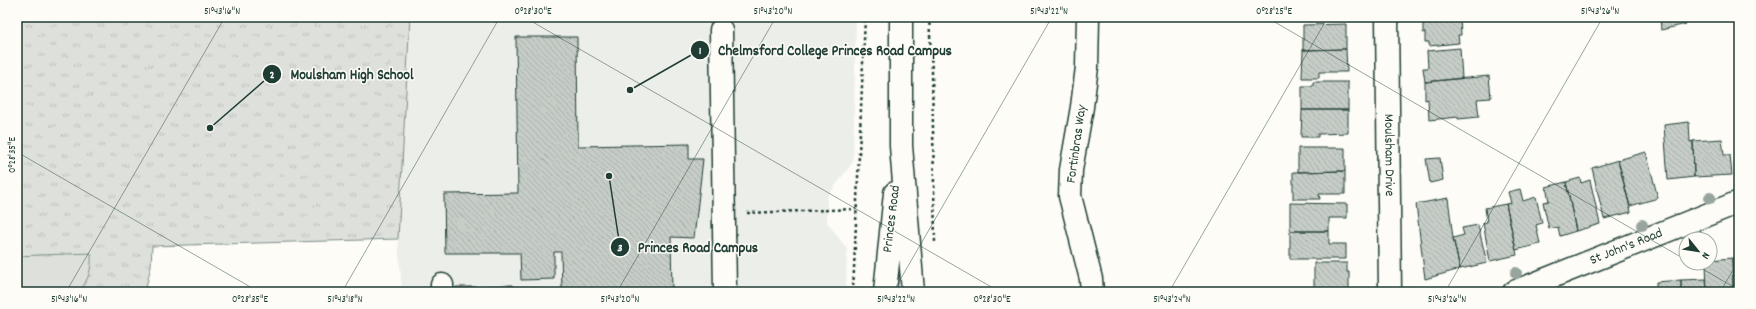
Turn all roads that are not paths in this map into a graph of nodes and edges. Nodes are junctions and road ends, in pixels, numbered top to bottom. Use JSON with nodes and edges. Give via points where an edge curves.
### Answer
{"nodes":[{"id":1,"x":901,"y":17,"type":"edge"},
{"id":2,"x":1088,"y":17,"type":"edge"},
{"id":3,"x":1387,"y":17,"type":"edge"},
{"id":4,"x":721,"y":30,"type":"dead end"},
{"id":5,"x":901,"y":146,"type":"junction"},
{"id":6,"x":1739,"y":202,"type":"edge"},
{"id":7,"x":725,"y":292,"type":"edge"},
{"id":8,"x":885,"y":292,"type":"edge"},
{"id":9,"x":913,"y":292,"type":"edge"},
{"id":10,"x":1092,"y":292,"type":"edge"},
{"id":11,"x":1390,"y":292,"type":"edge"},
{"id":12,"x":1514,"y":292,"type":"edge"}],
"edges":[{"from":1,"to":5,"type":"street","name":"Princes Road"},
{"from":2,"to":10,"type":"street","name":"Fortinbras Way","via":[[1082,107],[1071,170],[1070,196]]},
{"from":3,"to":11,"type":"street","name":"Moulsham Drive"},
{"from":4,"to":7,"type":"street"},
{"from":5,"to":8,"type":"street","name":"Princes Road"},
{"from":5,"to":9,"type":"street","name":"Princes Road"},
{"from":6,"to":12,"type":"street","name":"St John's Road"}]}
